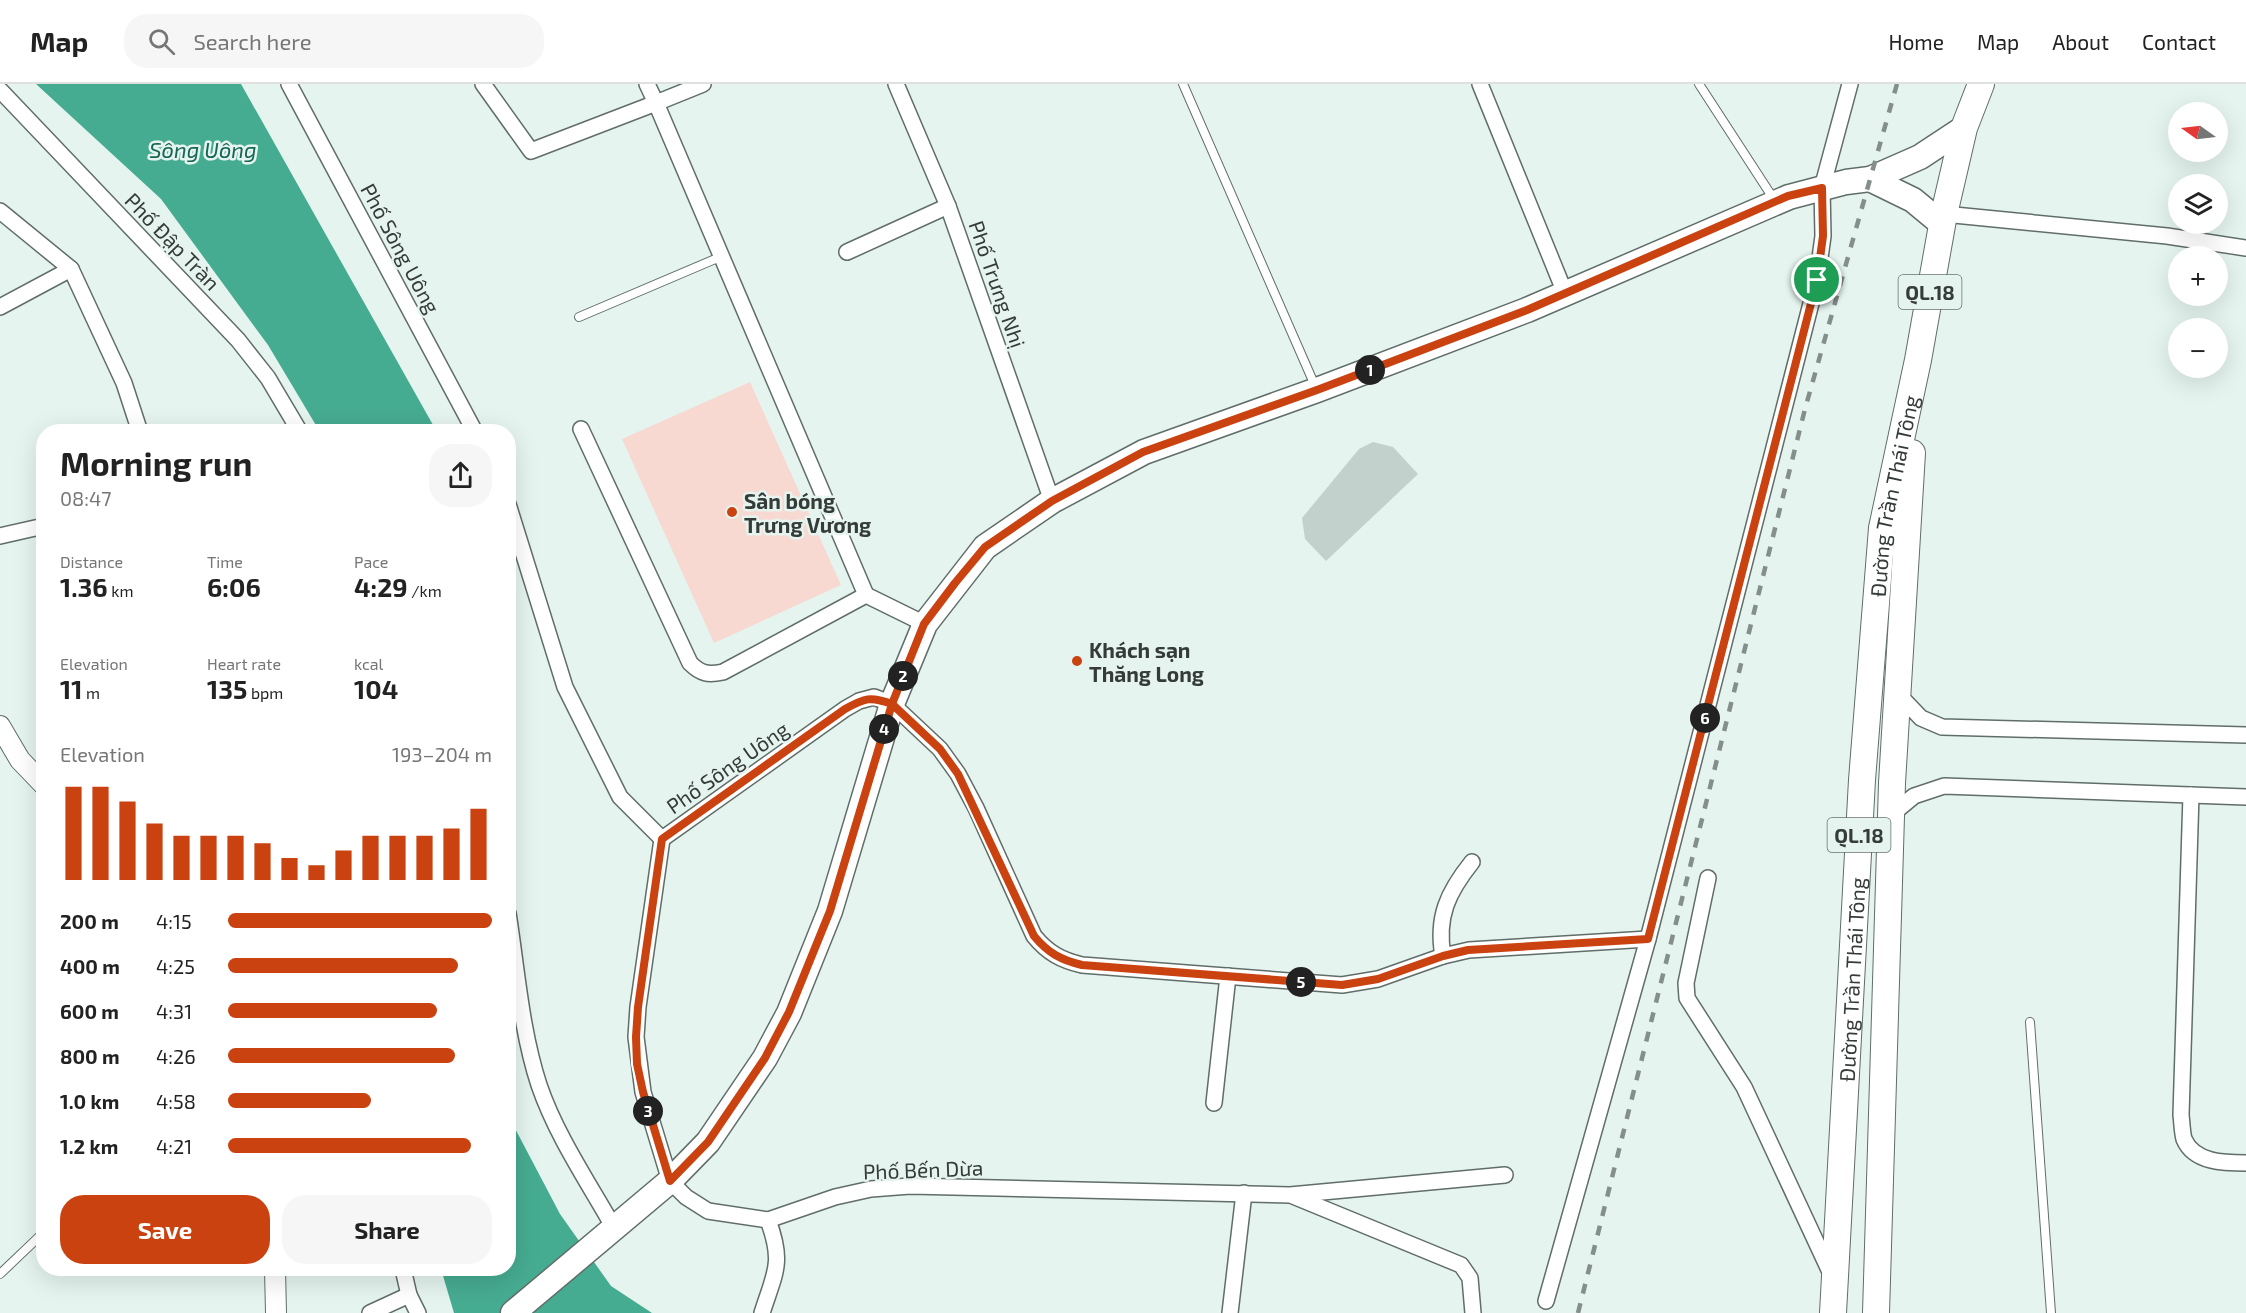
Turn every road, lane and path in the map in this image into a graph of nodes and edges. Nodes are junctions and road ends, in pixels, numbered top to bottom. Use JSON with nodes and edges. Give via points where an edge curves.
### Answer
{"nodes":[{"id":1,"x":289,"y":84,"type":"edge"},
{"id":2,"x":483,"y":84,"type":"edge"},
{"id":3,"x":646,"y":84,"type":"edge"},
{"id":4,"x":703,"y":84,"type":"edge"},
{"id":5,"x":896,"y":84,"type":"edge"},
{"id":6,"x":1183,"y":84,"type":"edge"},
{"id":7,"x":1480,"y":84,"type":"edge"},
{"id":8,"x":1699,"y":84,"type":"edge"},
{"id":9,"x":1850,"y":84,"type":"edge"},
{"id":10,"x":1981,"y":84,"type":"edge"},
{"id":11,"x":0,"y":90,"type":"edge"},
{"id":12,"x":656,"y":103,"type":"junction"},
{"id":13,"x":1964,"y":128,"type":"junction"},
{"id":14,"x":1870,"y":179,"type":"junction"},
{"id":15,"x":1822,"y":188,"type":"junction"},
{"id":16,"x":1776,"y":202,"type":"junction"},
{"id":17,"x":948,"y":206,"type":"junction"},
{"id":18,"x":0,"y":211,"type":"edge"},
{"id":19,"x":1943,"y":219,"type":"junction"},
{"id":20,"x":2246,"y":248,"type":"edge"},
{"id":21,"x":847,"y":252,"type":"dead end"},
{"id":22,"x":720,"y":257,"type":"junction"},
{"id":23,"x":71,"y":269,"type":"junction"},
{"id":24,"x":1565,"y":293,"type":"junction"},
{"id":25,"x":0,"y":307,"type":"edge"},
{"id":26,"x":579,"y":317,"type":"dead end"},
{"id":27,"x":1918,"y":360,"type":"junction"},
{"id":28,"x":1317,"y":390,"type":"junction"},
{"id":29,"x":137,"y":424,"type":"edge"},
{"id":30,"x":295,"y":424,"type":"edge"},
{"id":31,"x":471,"y":424,"type":"edge"},
{"id":32,"x":581,"y":429,"type":"dead end"},
{"id":33,"x":1052,"y":501,"type":"junction"},
{"id":34,"x":36,"y":528,"type":"edge"},
{"id":35,"x":516,"y":530,"type":"edge"},
{"id":36,"x":0,"y":536,"type":"edge"},
{"id":37,"x":866,"y":595,"type":"junction"},
{"id":38,"x":924,"y":624,"type":"junction"},
{"id":39,"x":1897,"y":693,"type":"junction"},
{"id":40,"x":892,"y":704,"type":"junction"},
{"id":41,"x":0,"y":726,"type":"edge"},
{"id":42,"x":2246,"y":735,"type":"edge"},
{"id":43,"x":36,"y":777,"type":"edge"},
{"id":44,"x":2191,"y":795,"type":"junction"},
{"id":45,"x":2246,"y":797,"type":"edge"},
{"id":46,"x":1891,"y":816,"type":"junction"},
{"id":47,"x":662,"y":839,"type":"junction"},
{"id":48,"x":1472,"y":862,"type":"dead end"},
{"id":49,"x":1708,"y":878,"type":"dead end"},
{"id":50,"x":1648,"y":939,"type":"junction"},
{"id":51,"x":1443,"y":956,"type":"junction"},
{"id":52,"x":516,"y":966,"type":"edge"},
{"id":53,"x":1228,"y":976,"type":"junction"},
{"id":54,"x":2030,"y":1022,"type":"dead end"},
{"id":55,"x":1214,"y":1103,"type":"dead end"},
{"id":56,"x":2246,"y":1163,"type":"edge"},
{"id":57,"x":1505,"y":1174,"type":"dead end"},
{"id":58,"x":670,"y":1181,"type":"junction"},
{"id":59,"x":1244,"y":1193,"type":"junction"},
{"id":60,"x":1290,"y":1195,"type":"junction"},
{"id":61,"x":768,"y":1220,"type":"junction"},
{"id":62,"x":607,"y":1233,"type":"junction"},
{"id":63,"x":36,"y":1240,"type":"edge"},
{"id":64,"x":0,"y":1274,"type":"edge"},
{"id":65,"x":275,"y":1276,"type":"edge"},
{"id":66,"x":405,"y":1276,"type":"edge"},
{"id":67,"x":1833,"y":1278,"type":"junction"},
{"id":68,"x":409,"y":1295,"type":"junction"},
{"id":69,"x":1546,"y":1301,"type":"dead end"},
{"id":70,"x":276,"y":1313,"type":"edge"},
{"id":71,"x":370,"y":1313,"type":"edge"},
{"id":72,"x":418,"y":1313,"type":"edge"},
{"id":73,"x":513,"y":1313,"type":"edge"},
{"id":74,"x":762,"y":1313,"type":"edge"},
{"id":75,"x":1230,"y":1313,"type":"edge"},
{"id":76,"x":1473,"y":1313,"type":"edge"},
{"id":77,"x":1833,"y":1313,"type":"edge"},
{"id":78,"x":1876,"y":1313,"type":"edge"},
{"id":79,"x":2051,"y":1313,"type":"edge"}],
"edges":[{"from":1,"to":31,"type":"street","name":"Phố Sông Uông"},
{"from":2,"to":12,"type":"street","via":[[531,151]]},
{"from":3,"to":12,"type":"street"},
{"from":4,"to":12,"type":"street"},
{"from":5,"to":17,"type":"street","name":"Phố Trưng Nhị"},
{"from":6,"to":28,"type":"lane"},
{"from":7,"to":24,"type":"street"},
{"from":8,"to":16,"type":"lane"},
{"from":9,"to":15,"type":"street"},
{"from":10,"to":13,"type":"highway","number":"QL.18"},
{"from":11,"to":30,"type":"street","name":"Phố Đập Tràn","via":[[238,340],[268,378]]},
{"from":12,"to":22,"type":"street"},
{"from":13,"to":14,"type":"main road","via":[[1920,157]]},
{"from":13,"to":19,"type":"highway","name":"Đường Trần Thái Tông","number":"QL.18"},
{"from":14,"to":15,"type":"main road"},
{"from":14,"to":19,"type":"main road"},
{"from":15,"to":16,"type":"main road"},
{"from":15,"to":50,"type":"street","via":[[1823,236],[1817,280]]},
{"from":16,"to":24,"type":"main road"},
{"from":17,"to":21,"type":"street"},
{"from":17,"to":33,"type":"street","name":"Phố Trưng Nhị"},
{"from":18,"to":23,"type":"street"},
{"from":19,"to":20,"type":"street","via":[[2167,236]]},
{"from":19,"to":27,"type":"highway","name":"Đường Trần Thái Tông","number":"QL.18"},
{"from":22,"to":26,"type":"lane"},
{"from":22,"to":37,"type":"street"},
{"from":23,"to":25,"type":"street"},
{"from":23,"to":29,"type":"street","via":[[124,383]]},
{"from":24,"to":28,"type":"main road"},
{"from":27,"to":39,"type":"highway","name":"Đường Trần Thái Tông","number":"QL.18"},
{"from":27,"to":67,"type":"highway","name":"Đường Trần Thái Tông","number":"QL.18","via":[[1882,528],[1862,780]]},
{"from":28,"to":33,"type":"main road","via":[[1143,452]]},
{"from":32,"to":37,"type":"street","via":[[690,663],[698,671],[723,672]]},
{"from":33,"to":38,"type":"main road","via":[[985,547]]},
{"from":34,"to":36,"type":"street"},
{"from":35,"to":47,"type":"street","name":"Phố Sông Uông","via":[[565,687],[620,797]]},
{"from":37,"to":38,"type":"street"},
{"from":38,"to":40,"type":"main road"},
{"from":39,"to":42,"type":"street","via":[[1921,718],[1942,727]]},
{"from":39,"to":46,"type":"highway","name":"Đường Trần Thái Tông","number":"QL.18"},
{"from":40,"to":47,"type":"street","name":"Phố Sông Uông","via":[[874,697],[845,709]]},
{"from":40,"to":53,"type":"street","via":[[940,749],[958,774],[1034,936],[1047,951],[1082,965]]},
{"from":40,"to":58,"type":"main road","via":[[830,911],[789,1012],[765,1058],[708,1142]]},
{"from":41,"to":43,"type":"street","via":[[20,760]]},
{"from":44,"to":45,"type":"street"},
{"from":44,"to":46,"type":"street","via":[[1944,786],[1914,796]]},
{"from":44,"to":56,"type":"street","via":[[2181,1115],[2184,1140],[2198,1155],[2217,1163]]},
{"from":46,"to":78,"type":"highway","name":"Đường Trần Thái Tông","number":"QL.18"},
{"from":47,"to":58,"type":"street","via":[[636,1037],[643,1092]]},
{"from":48,"to":51,"type":"street","via":[[1453,886],[1443,914]]},
{"from":49,"to":67,"type":"street","via":[[1686,984],[1687,998],[1744,1087]]},
{"from":50,"to":51,"type":"street","via":[[1497,946]]},
{"from":50,"to":69,"type":"street"},
{"from":51,"to":53,"type":"street","via":[[1378,979],[1342,985]]},
{"from":52,"to":62,"type":"street","via":[[529,1051],[540,1088]]},
{"from":53,"to":55,"type":"street"},
{"from":54,"to":79,"type":"lane"},
{"from":57,"to":60,"type":"street"},
{"from":58,"to":61,"type":"street","name":"Phố Bến Dừa","via":[[708,1211]]},
{"from":58,"to":62,"type":"main road"},
{"from":59,"to":60,"type":"street","name":"Phố Bến Dừa"},
{"from":59,"to":61,"type":"street","name":"Phố Bến Dừa","via":[[910,1186],[835,1197]]},
{"from":59,"to":75,"type":"street"},
{"from":60,"to":76,"type":"street","via":[[1461,1265],[1470,1278]]},
{"from":61,"to":74,"type":"street","via":[[778,1256]]},
{"from":62,"to":73,"type":"main road"},
{"from":63,"to":64,"type":"lane"},
{"from":65,"to":70,"type":"street"},
{"from":66,"to":68,"type":"street"},
{"from":67,"to":77,"type":"highway","name":"Đường Trần Thái Tông","number":"QL.18"},
{"from":68,"to":71,"type":"street"},
{"from":68,"to":72,"type":"street"}]}
